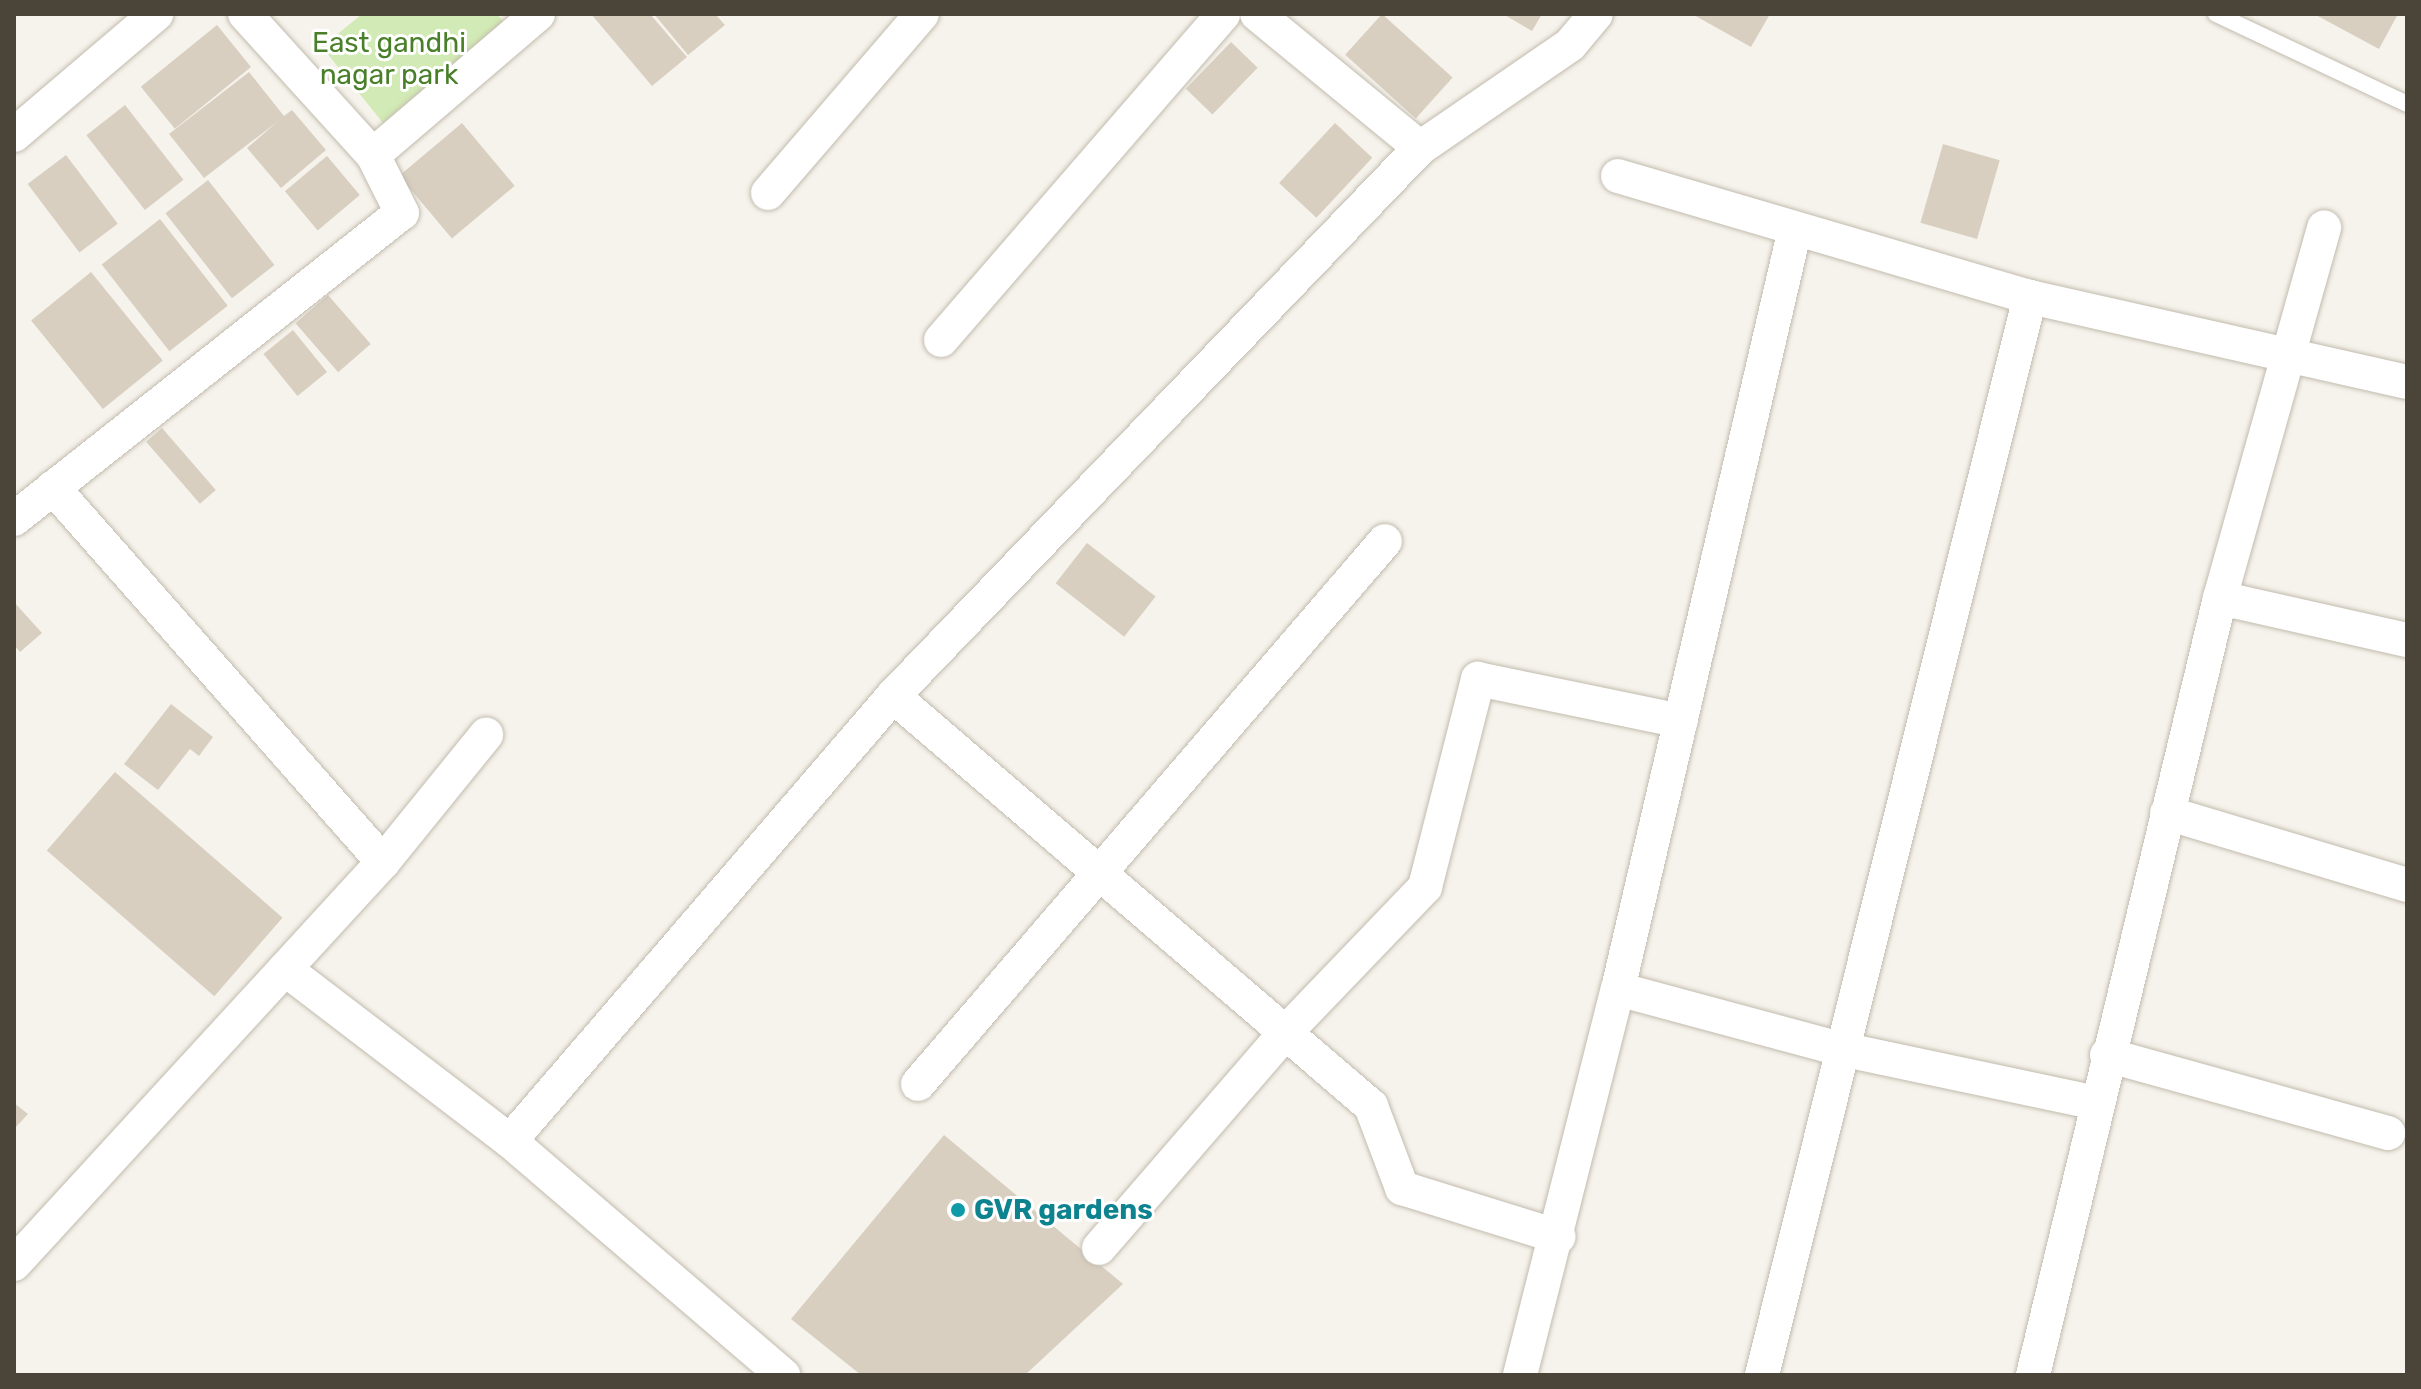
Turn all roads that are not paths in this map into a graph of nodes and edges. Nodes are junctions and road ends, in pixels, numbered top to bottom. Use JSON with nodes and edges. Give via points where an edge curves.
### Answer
{"nodes":[{"id":1,"x":156,"y":14,"type":"edge"},
{"id":2,"x":245,"y":14,"type":"edge"},
{"id":3,"x":538,"y":14,"type":"edge"},
{"id":4,"x":922,"y":14,"type":"edge"},
{"id":5,"x":1223,"y":14,"type":"edge"},
{"id":6,"x":1257,"y":14,"type":"edge"},
{"id":7,"x":1596,"y":14,"type":"edge"},
{"id":8,"x":2216,"y":14,"type":"edge"},
{"id":9,"x":2407,"y":104,"type":"edge"},
{"id":10,"x":14,"y":135,"type":"edge"},
{"id":11,"x":1420,"y":148,"type":"junction"},
{"id":12,"x":373,"y":155,"type":"junction"},
{"id":13,"x":1618,"y":176,"type":"dead end"},
{"id":14,"x":768,"y":193,"type":"dead end"},
{"id":15,"x":2324,"y":227,"type":"dead end"},
{"id":16,"x":1795,"y":229,"type":"junction"},
{"id":17,"x":2030,"y":297,"type":"junction"},
{"id":18,"x":941,"y":340,"type":"dead end"},
{"id":19,"x":2289,"y":355,"type":"junction"},
{"id":20,"x":2407,"y":382,"type":"edge"},
{"id":21,"x":53,"y":488,"type":"junction"},
{"id":22,"x":14,"y":519,"type":"edge"},
{"id":23,"x":1385,"y":541,"type":"dead end"},
{"id":24,"x":2220,"y":598,"type":"junction"},
{"id":25,"x":2407,"y":640,"type":"edge"},
{"id":26,"x":893,"y":696,"type":"junction"},
{"id":27,"x":1681,"y":721,"type":"junction"},
{"id":28,"x":486,"y":735,"type":"dead end"},
{"id":29,"x":2167,"y":813,"type":"junction"},
{"id":30,"x":383,"y":862,"type":"junction"},
{"id":31,"x":1099,"y":873,"type":"junction"},
{"id":32,"x":2407,"y":885,"type":"edge"},
{"id":33,"x":285,"y":969,"type":"junction"},
{"id":34,"x":1618,"y":989,"type":"junction"},
{"id":35,"x":1286,"y":1032,"type":"junction"},
{"id":36,"x":1841,"y":1049,"type":"junction"},
{"id":37,"x":2107,"y":1055,"type":"junction"},
{"id":38,"x":918,"y":1084,"type":"dead end"},
{"id":39,"x":2097,"y":1103,"type":"junction"},
{"id":40,"x":2388,"y":1133,"type":"dead end"},
{"id":41,"x":510,"y":1141,"type":"junction"},
{"id":42,"x":1559,"y":1237,"type":"junction"},
{"id":43,"x":1099,"y":1248,"type":"dead end"},
{"id":44,"x":14,"y":1264,"type":"edge"},
{"id":45,"x":783,"y":1375,"type":"edge"},
{"id":46,"x":1520,"y":1375,"type":"edge"},
{"id":47,"x":1762,"y":1375,"type":"edge"},
{"id":48,"x":2033,"y":1375,"type":"edge"}],
"edges":[{"from":1,"to":10,"type":"street"},
{"from":2,"to":12,"type":"street"},
{"from":3,"to":12,"type":"street"},
{"from":4,"to":14,"type":"street"},
{"from":5,"to":18,"type":"street"},
{"from":6,"to":11,"type":"street"},
{"from":7,"to":11,"type":"street","via":[[1570,45]]},
{"from":8,"to":9,"type":"lane"},
{"from":11,"to":26,"type":"street"},
{"from":12,"to":21,"type":"street","via":[[402,213]]},
{"from":13,"to":16,"type":"street"},
{"from":15,"to":19,"type":"street"},
{"from":16,"to":17,"type":"street"},
{"from":16,"to":27,"type":"street"},
{"from":17,"to":19,"type":"street"},
{"from":17,"to":36,"type":"street"},
{"from":19,"to":20,"type":"street"},
{"from":19,"to":24,"type":"street"},
{"from":21,"to":22,"type":"street"},
{"from":21,"to":30,"type":"street"},
{"from":23,"to":31,"type":"street"},
{"from":24,"to":25,"type":"street"},
{"from":24,"to":29,"type":"street"},
{"from":26,"to":31,"type":"street"},
{"from":26,"to":41,"type":"street"},
{"from":27,"to":34,"type":"street"},
{"from":27,"to":35,"type":"street","via":[[1478,679],[1425,887]]},
{"from":28,"to":30,"type":"street"},
{"from":29,"to":32,"type":"street"},
{"from":29,"to":37,"type":"street"},
{"from":30,"to":33,"type":"street"},
{"from":31,"to":35,"type":"street"},
{"from":31,"to":38,"type":"street"},
{"from":33,"to":41,"type":"street"},
{"from":33,"to":44,"type":"street"},
{"from":34,"to":36,"type":"street"},
{"from":34,"to":42,"type":"street"},
{"from":35,"to":42,"type":"street","via":[[1371,1106],[1402,1188]]},
{"from":35,"to":43,"type":"street"},
{"from":36,"to":39,"type":"street"},
{"from":36,"to":47,"type":"street"},
{"from":37,"to":39,"type":"street"},
{"from":37,"to":40,"type":"street"},
{"from":39,"to":48,"type":"street"},
{"from":41,"to":45,"type":"street"},
{"from":42,"to":46,"type":"street"}]}
